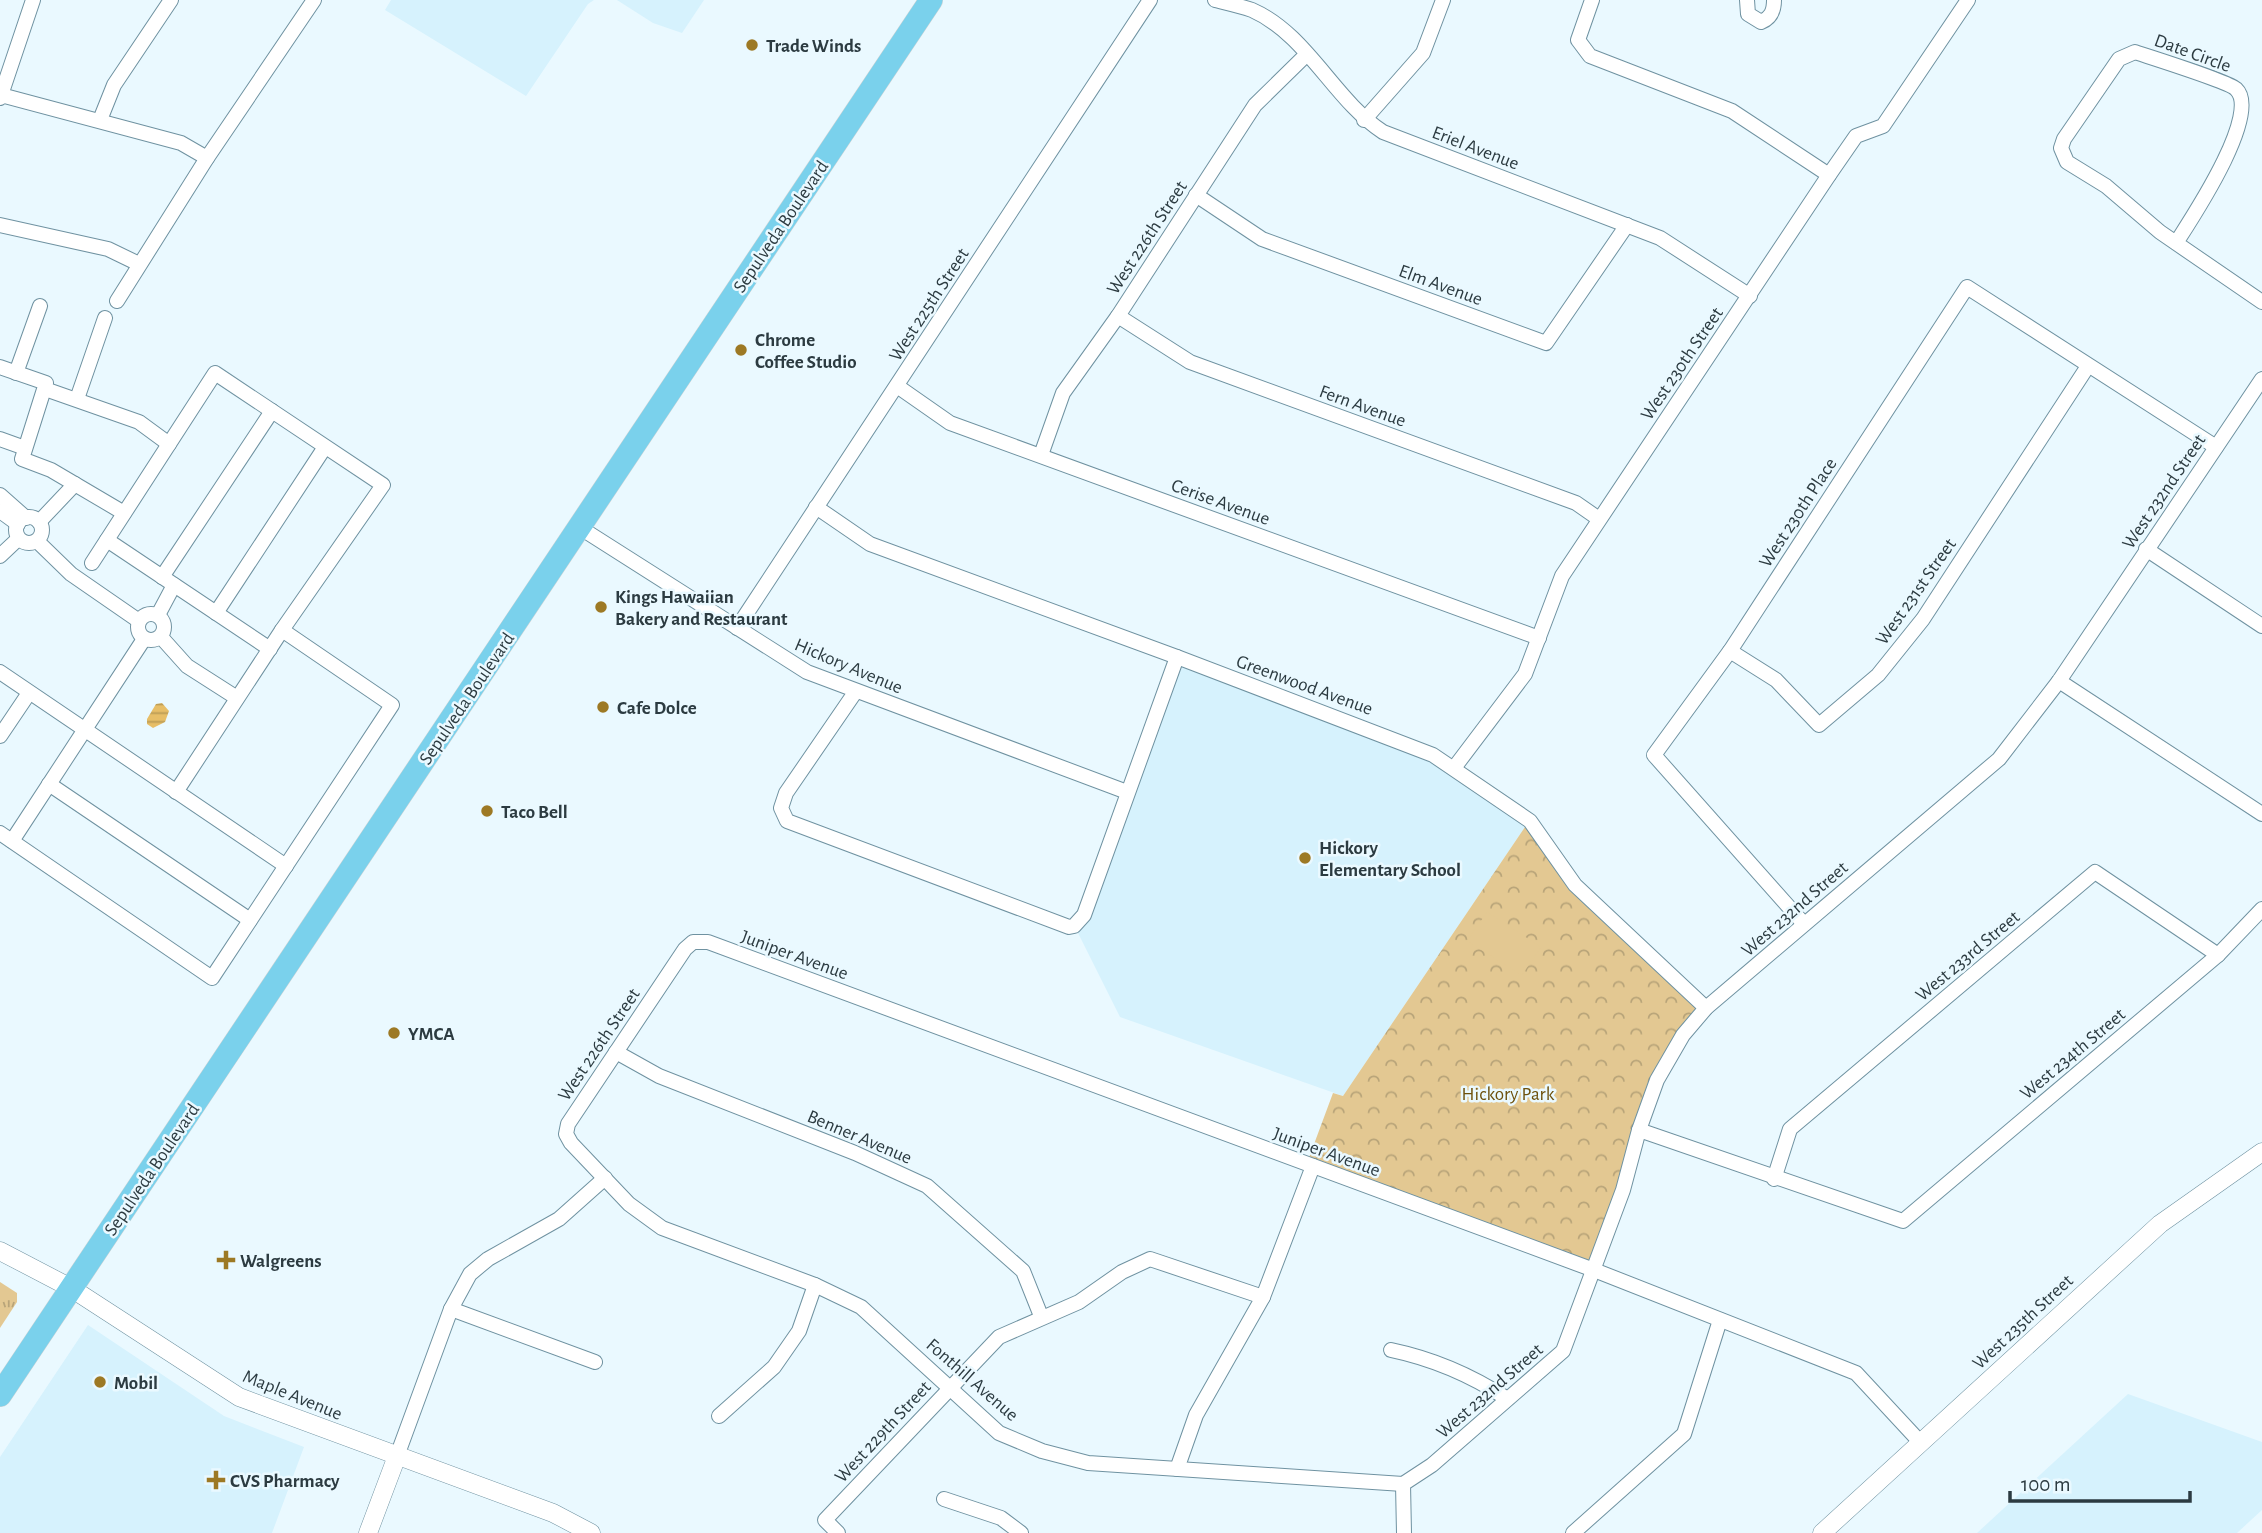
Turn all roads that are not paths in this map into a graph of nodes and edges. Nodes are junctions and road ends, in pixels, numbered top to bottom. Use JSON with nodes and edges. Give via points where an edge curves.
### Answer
{"nodes":[{"id":1,"x":33,"y":0,"type":"edge"},
{"id":2,"x":170,"y":0,"type":"edge"},
{"id":3,"x":314,"y":0,"type":"edge"},
{"id":4,"x":931,"y":0,"type":"edge"},
{"id":5,"x":1150,"y":0,"type":"edge"},
{"id":6,"x":1215,"y":0,"type":"edge"},
{"id":7,"x":1443,"y":0,"type":"edge"},
{"id":8,"x":1592,"y":0,"type":"edge"},
{"id":9,"x":1747,"y":0,"type":"edge"},
{"id":10,"x":1774,"y":0,"type":"edge"},
{"id":11,"x":1963,"y":2,"type":"edge"},
{"id":12,"x":1256,"y":5,"type":"edge"},
{"id":13,"x":1306,"y":55,"type":"junction"},
{"id":14,"x":1,"y":96,"type":"edge"},
{"id":15,"x":100,"y":120,"type":"junction"},
{"id":16,"x":1364,"y":120,"type":"junction"},
{"id":17,"x":207,"y":158,"type":"junction"},
{"id":18,"x":1829,"y":175,"type":"junction"},
{"id":19,"x":1196,"y":195,"type":"junction"},
{"id":20,"x":0,"y":225,"type":"edge"},
{"id":21,"x":1627,"y":225,"type":"junction"},
{"id":22,"x":2176,"y":243,"type":"junction"},
{"id":23,"x":139,"y":264,"type":"junction"},
{"id":24,"x":1750,"y":296,"type":"junction"},
{"id":25,"x":117,"y":301,"type":"dead end"},
{"id":26,"x":2262,"y":302,"type":"edge"},
{"id":27,"x":40,"y":306,"type":"dead end"},
{"id":28,"x":1118,"y":316,"type":"junction"},
{"id":29,"x":105,"y":318,"type":"dead end"},
{"id":30,"x":2088,"y":366,"type":"junction"},
{"id":31,"x":0,"y":367,"type":"edge"},
{"id":32,"x":16,"y":373,"type":"junction"},
{"id":33,"x":2262,"y":379,"type":"edge"},
{"id":34,"x":897,"y":386,"type":"junction"},
{"id":35,"x":44,"y":389,"type":"junction"},
{"id":36,"x":77,"y":399,"type":"junction"},
{"id":37,"x":272,"y":411,"type":"junction"},
{"id":38,"x":0,"y":439,"type":"edge"},
{"id":39,"x":169,"y":444,"type":"junction"},
{"id":40,"x":325,"y":447,"type":"junction"},
{"id":41,"x":2216,"y":447,"type":"junction"},
{"id":42,"x":25,"y":448,"type":"junction"},
{"id":43,"x":1041,"y":455,"type":"junction"},
{"id":44,"x":75,"y":484,"type":"junction"},
{"id":45,"x":0,"y":495,"type":"edge"},
{"id":46,"x":816,"y":507,"type":"junction"},
{"id":47,"x":0,"y":511,"type":"edge"},
{"id":48,"x":124,"y":513,"type":"junction"},
{"id":49,"x":1599,"y":519,"type":"junction"},
{"id":50,"x":28,"y":521,"type":"junction"},
{"id":51,"x":579,"y":527,"type":"junction"},
{"id":52,"x":18,"y":539,"type":"junction"},
{"id":53,"x":107,"y":540,"type":"junction"},
{"id":54,"x":37,"y":541,"type":"junction"},
{"id":55,"x":2146,"y":550,"type":"junction"},
{"id":56,"x":0,"y":556,"type":"edge"},
{"id":57,"x":92,"y":563,"type":"dead end"},
{"id":58,"x":162,"y":577,"type":"junction"},
{"id":59,"x":174,"y":586,"type":"junction"},
{"id":60,"x":216,"y":613,"type":"junction"},
{"id":61,"x":158,"y":615,"type":"junction"},
{"id":62,"x":139,"y":621,"type":"junction"},
{"id":63,"x":2262,"y":626,"type":"edge"},
{"id":64,"x":737,"y":628,"type":"junction"},
{"id":65,"x":282,"y":630,"type":"junction"},
{"id":66,"x":161,"y":637,"type":"junction"},
{"id":67,"x":1539,"y":638,"type":"junction"},
{"id":68,"x":144,"y":639,"type":"junction"},
{"id":69,"x":270,"y":649,"type":"junction"},
{"id":70,"x":1730,"y":650,"type":"junction"},
{"id":71,"x":1177,"y":657,"type":"junction"},
{"id":72,"x":0,"y":672,"type":"edge"},
{"id":73,"x":2059,"y":681,"type":"junction"},
{"id":74,"x":856,"y":691,"type":"junction"},
{"id":75,"x":29,"y":693,"type":"junction"},
{"id":76,"x":237,"y":698,"type":"junction"},
{"id":77,"x":84,"y":731,"type":"junction"},
{"id":78,"x":0,"y":736,"type":"edge"},
{"id":79,"x":1454,"y":768,"type":"junction"},
{"id":80,"x":49,"y":784,"type":"junction"},
{"id":81,"x":176,"y":792,"type":"junction"},
{"id":82,"x":1127,"y":792,"type":"junction"},
{"id":83,"x":2262,"y":814,"type":"edge"},
{"id":84,"x":6,"y":837,"type":"edge"},
{"id":85,"x":286,"y":866,"type":"junction"},
{"id":86,"x":2262,"y":909,"type":"edge"},
{"id":87,"x":250,"y":920,"type":"junction"},
{"id":88,"x":1804,"y":924,"type":"junction"},
{"id":89,"x":693,"y":942,"type":"joint"},
{"id":90,"x":2218,"y":955,"type":"junction"},
{"id":91,"x":1706,"y":1008,"type":"junction"},
{"id":92,"x":616,"y":1052,"type":"junction"},
{"id":93,"x":1639,"y":1130,"type":"junction"},
{"id":94,"x":2262,"y":1152,"type":"edge"},
{"id":95,"x":1313,"y":1166,"type":"junction"},
{"id":96,"x":605,"y":1178,"type":"junction"},
{"id":97,"x":1774,"y":1179,"type":"junction"},
{"id":98,"x":0,"y":1251,"type":"edge"},
{"id":99,"x":1594,"y":1270,"type":"junction"},
{"id":100,"x":816,"y":1285,"type":"junction"},
{"id":101,"x":71,"y":1287,"type":"junction"},
{"id":102,"x":1263,"y":1297,"type":"junction"},
{"id":103,"x":451,"y":1309,"type":"junction"},
{"id":104,"x":1041,"y":1316,"type":"junction"},
{"id":105,"x":1720,"y":1320,"type":"junction"},
{"id":106,"x":1391,"y":1350,"type":"dead end"},
{"id":107,"x":595,"y":1362,"type":"dead end"},
{"id":108,"x":951,"y":1386,"type":"junction"},
{"id":109,"x":0,"y":1395,"type":"edge"},
{"id":110,"x":1506,"y":1398,"type":"junction"},
{"id":111,"x":719,"y":1416,"type":"dead end"},
{"id":112,"x":1921,"y":1443,"type":"junction"},
{"id":113,"x":397,"y":1456,"type":"junction"},
{"id":114,"x":1177,"y":1469,"type":"junction"},
{"id":115,"x":1403,"y":1483,"type":"junction"},
{"id":116,"x":944,"y":1499,"type":"dead end"},
{"id":117,"x":368,"y":1533,"type":"edge"},
{"id":118,"x":591,"y":1533,"type":"edge"},
{"id":119,"x":838,"y":1533,"type":"edge"},
{"id":120,"x":1021,"y":1533,"type":"edge"},
{"id":121,"x":1404,"y":1533,"type":"edge"},
{"id":122,"x":1573,"y":1533,"type":"edge"},
{"id":123,"x":1822,"y":1533,"type":"edge"}],
"edges":[{"from":1,"to":14,"type":"street"},
{"from":2,"to":15,"type":"street","via":[[114,85]]},
{"from":3,"to":17,"type":"street"},
{"from":4,"to":51,"type":"main road","name":"Sepulveda Boulevard"},
{"from":5,"to":34,"type":"street","name":"West 225th Street"},
{"from":6,"to":12,"type":"street","name":"Eriel Avenue"},
{"from":7,"to":16,"type":"street","via":[[1423,53]]},
{"from":8,"to":18,"type":"street","via":[[1578,40],[1590,56],[1732,111]]},
{"from":9,"to":10,"type":"street","via":[[1748,14],[1761,22],[1773,12]]},
{"from":11,"to":18,"type":"street","name":"West 230th Street","via":[[1883,126],[1856,136]]},
{"from":12,"to":13,"type":"street","name":"Eriel Avenue"},
{"from":13,"to":16,"type":"street","name":"Eriel Avenue"},
{"from":13,"to":19,"type":"street","name":"West 226th Street","via":[[1255,105]]},
{"from":14,"to":15,"type":"street"},
{"from":15,"to":17,"type":"street","via":[[181,143]]},
{"from":16,"to":21,"type":"street","name":"Eriel Avenue","via":[[1383,132]]},
{"from":17,"to":23,"type":"street"},
{"from":18,"to":24,"type":"street","name":"West 230th Street"},
{"from":19,"to":21,"type":"street","name":"Elm Avenue","via":[[1262,239],[1546,343]]},
{"from":19,"to":28,"type":"street","name":"West 226th Street"},
{"from":20,"to":23,"type":"street","via":[[108,249]]},
{"from":21,"to":24,"type":"street","name":"Eriel Avenue","via":[[1660,238]]},
{"from":22,"to":22,"type":"street","name":"Date Circle","via":[[2106,186],[2067,162],[2063,154],[2064,139],[2119,59],[2128,54],[2146,56],[2238,90],[2243,98],[2243,118],[2217,178]]},
{"from":22,"to":26,"type":"street"},
{"from":23,"to":25,"type":"street"},
{"from":24,"to":49,"type":"street","name":"West 230th Street"},
{"from":27,"to":32,"type":"street"},
{"from":28,"to":43,"type":"street","name":"West 226th Street","via":[[1063,393]]},
{"from":28,"to":49,"type":"street","name":"Fern Avenue","via":[[1190,362],[1576,503]]},
{"from":29,"to":36,"type":"street"},
{"from":30,"to":41,"type":"street"},
{"from":30,"to":70,"type":"street","name":"West 231st Street","via":[[1923,619],[1878,676],[1819,725],[1776,680]]},
{"from":30,"to":70,"type":"street","name":"West 230th Place","via":[[1967,287]]},
{"from":31,"to":32,"type":"street"},
{"from":32,"to":35,"type":"street","via":[[47,383]]},
{"from":33,"to":41,"type":"street","name":"West 232nd Street"},
{"from":34,"to":43,"type":"street","name":"Cerise Avenue","via":[[950,423]]},
{"from":34,"to":46,"type":"street","name":"West 225th Street"},
{"from":35,"to":36,"type":"street"},
{"from":35,"to":42,"type":"street"},
{"from":36,"to":39,"type":"street","via":[[139,422]]},
{"from":37,"to":39,"type":"street","via":[[215,373]]},
{"from":37,"to":40,"type":"street"},
{"from":37,"to":58,"type":"street"},
{"from":38,"to":42,"type":"street"},
{"from":39,"to":48,"type":"street"},
{"from":40,"to":60,"type":"street"},
{"from":40,"to":65,"type":"street","via":[[383,485]]},
{"from":41,"to":55,"type":"street","name":"West 232nd Street"},
{"from":42,"to":44,"type":"street","via":[[22,459]]},
{"from":43,"to":67,"type":"street","name":"Cerise Avenue"},
{"from":44,"to":48,"type":"street"},
{"from":44,"to":50,"type":"street"},
{"from":45,"to":50,"type":"street"},
{"from":46,"to":64,"type":"street","name":"West 225th Street"},
{"from":46,"to":71,"type":"street","name":"Greenwood Avenue","via":[[870,544]]},
{"from":47,"to":50,"type":"street"},
{"from":48,"to":53,"type":"street"},
{"from":49,"to":67,"type":"street","name":"West 230th Street","via":[[1562,576]]},
{"from":50,"to":52,"type":"street","via":[[15,529]]},
{"from":50,"to":54,"type":"street","via":[[42,532]]},
{"from":51,"to":64,"type":"street","name":"Hickory Avenue"},
{"from":51,"to":101,"type":"main road","name":"Sepulveda Boulevard"},
{"from":52,"to":54,"type":"street","via":[[27,544]]},
{"from":52,"to":56,"type":"street"},
{"from":53,"to":57,"type":"street"},
{"from":53,"to":58,"type":"street"},
{"from":54,"to":62,"type":"street","via":[[71,575]]},
{"from":55,"to":63,"type":"street"},
{"from":55,"to":73,"type":"street","name":"West 232nd Street"},
{"from":58,"to":59,"type":"street"},
{"from":59,"to":60,"type":"street"},
{"from":59,"to":61,"type":"street"},
{"from":60,"to":69,"type":"street"},
{"from":61,"to":62,"type":"street","via":[[147,614]]},
{"from":61,"to":66,"type":"street","via":[[165,623]]},
{"from":62,"to":68,"type":"street","via":[[138,631]]},
{"from":64,"to":74,"type":"street","name":"Hickory Avenue","via":[[793,665]]},
{"from":65,"to":69,"type":"street"},
{"from":65,"to":85,"type":"street","via":[[392,705]]},
{"from":66,"to":68,"type":"street"},
{"from":66,"to":76,"type":"street","via":[[187,666]]},
{"from":67,"to":79,"type":"street","name":"West 230th Street","via":[[1525,674]]},
{"from":68,"to":77,"type":"street"},
{"from":69,"to":76,"type":"street"},
{"from":70,"to":88,"type":"street","name":"West 230th Place","via":[[1654,755]]},
{"from":71,"to":79,"type":"street","name":"Greenwood Avenue","via":[[1411,744]]},
{"from":71,"to":82,"type":"street"},
{"from":72,"to":75,"type":"street"},
{"from":73,"to":83,"type":"street"},
{"from":73,"to":88,"type":"street","name":"West 232nd Street","via":[[1999,759]]},
{"from":74,"to":82,"type":"street","name":"Hickory Avenue"},
{"from":74,"to":82,"type":"street","via":[[786,793],[783,814],[794,825],[1059,925],[1074,926],[1084,915]]},
{"from":75,"to":77,"type":"street"},
{"from":75,"to":78,"type":"street"},
{"from":76,"to":81,"type":"street"},
{"from":77,"to":80,"type":"street"},
{"from":77,"to":81,"type":"street"},
{"from":79,"to":91,"type":"street","name":"Greenwood Avenue","via":[[1539,829],[1575,885]]},
{"from":80,"to":84,"type":"street"},
{"from":80,"to":87,"type":"street"},
{"from":81,"to":85,"type":"street"},
{"from":84,"to":87,"type":"street","via":[[212,978]]},
{"from":85,"to":87,"type":"street"},
{"from":86,"to":90,"type":"street","name":"West 234th Street"},
{"from":88,"to":91,"type":"street","name":"West 232nd Street"},
{"from":89,"to":92,"type":"street","name":"West 226th Street"},
{"from":89,"to":95,"type":"street","name":"Juniper Avenue","via":[[708,942]]},
{"from":90,"to":97,"type":"street","name":"West 234th Street","via":[[1903,1221]]},
{"from":90,"to":97,"type":"street","name":"West 233rd Street","via":[[2095,872],[1790,1129]]},
{"from":91,"to":93,"type":"street","name":"West 232nd Street","via":[[1669,1057]]},
{"from":92,"to":96,"type":"street","name":"West 226th Street","via":[[573,1114],[566,1134]]},
{"from":92,"to":104,"type":"street","name":"Benner Avenue","via":[[659,1076],[927,1186],[1023,1271]]},
{"from":93,"to":97,"type":"street"},
{"from":93,"to":99,"type":"street","name":"West 232nd Street"},
{"from":94,"to":112,"type":"street","name":"West 235th Street","via":[[2160,1224]]},
{"from":95,"to":99,"type":"street","name":"Juniper Avenue"},
{"from":95,"to":102,"type":"street"},
{"from":96,"to":100,"type":"street","name":"Fonthill Avenue","via":[[629,1204],[662,1228]]},
{"from":96,"to":103,"type":"street","via":[[559,1219],[470,1274]]},
{"from":98,"to":101,"type":"street","name":"Maple Avenue"},
{"from":99,"to":105,"type":"street","name":"Juniper Avenue"},
{"from":99,"to":110,"type":"street","name":"West 232nd Street","via":[[1563,1351]]},
{"from":100,"to":108,"type":"street","name":"Fonthill Avenue","via":[[861,1307]]},
{"from":100,"to":111,"type":"street","via":[[799,1331],[774,1367]]},
{"from":101,"to":109,"type":"main road","name":"Sepulveda Boulevard"},
{"from":101,"to":113,"type":"street","name":"Maple Avenue","via":[[239,1397]]},
{"from":102,"to":104,"type":"street","name":"West 229th Street","via":[[1150,1259],[1079,1302]]},
{"from":102,"to":114,"type":"street","via":[[1196,1415]]},
{"from":103,"to":107,"type":"street"},
{"from":103,"to":113,"type":"street"},
{"from":104,"to":108,"type":"street","name":"West 229th Street","via":[[999,1337]]},
{"from":105,"to":112,"type":"street","name":"Juniper Avenue","via":[[1856,1373]]},
{"from":105,"to":122,"type":"street","via":[[1684,1434]]},
{"from":106,"to":110,"type":"street","via":[[1432,1359]]},
{"from":108,"to":114,"type":"street","name":"Fonthill Avenue","via":[[999,1433],[1042,1451],[1088,1463]]},
{"from":108,"to":119,"type":"street","name":"West 229th Street","via":[[825,1520]]},
{"from":110,"to":115,"type":"street","name":"West 232nd Street","via":[[1432,1465]]},
{"from":112,"to":123,"type":"street","name":"West 235th Street"},
{"from":113,"to":117,"type":"street"},
{"from":113,"to":118,"type":"street","name":"Maple Avenue","via":[[553,1513]]},
{"from":114,"to":115,"type":"street","name":"Fonthill Avenue"},
{"from":115,"to":121,"type":"street"},
{"from":116,"to":120,"type":"street","via":[[1001,1518]]}]}
